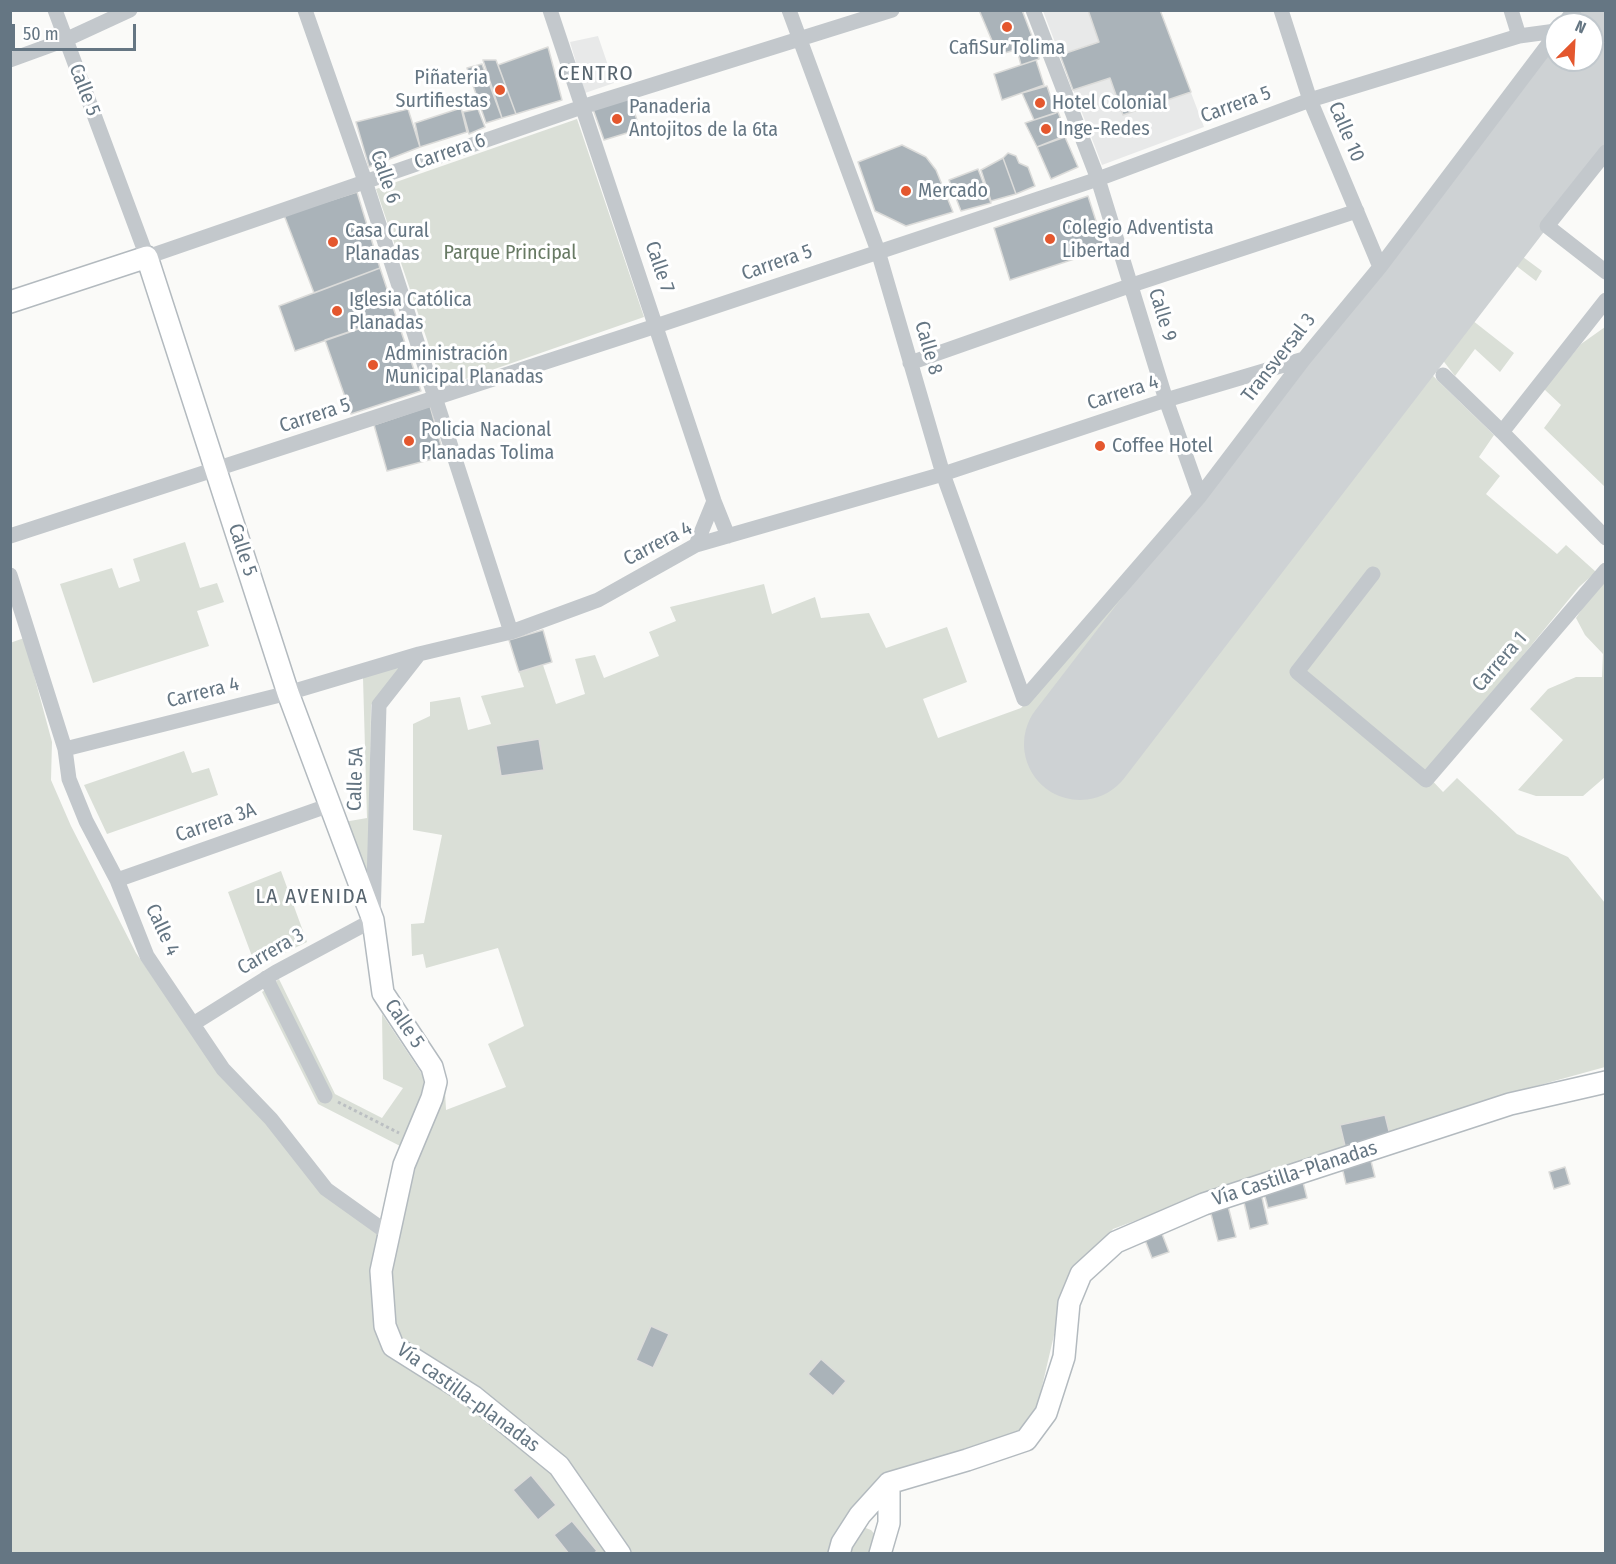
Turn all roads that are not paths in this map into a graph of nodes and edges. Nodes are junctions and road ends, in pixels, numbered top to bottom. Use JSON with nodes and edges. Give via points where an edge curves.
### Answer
{"nodes":[{"id":1,"x":56,"y":10,"type":"edge"},
{"id":2,"x":130,"y":10,"type":"edge"},
{"id":3,"x":305,"y":10,"type":"edge"},
{"id":4,"x":550,"y":10,"type":"edge"},
{"id":5,"x":789,"y":10,"type":"edge"},
{"id":6,"x":892,"y":10,"type":"edge"},
{"id":7,"x":1033,"y":10,"type":"edge"},
{"id":8,"x":1281,"y":10,"type":"edge"},
{"id":9,"x":1511,"y":10,"type":"edge"},
{"id":10,"x":1544,"y":34,"type":"edge"},
{"id":11,"x":1519,"y":36,"type":"junction"},
{"id":12,"x":65,"y":40,"type":"junction"},
{"id":13,"x":798,"y":40,"type":"junction"},
{"id":14,"x":1544,"y":49,"type":"edge"},
{"id":15,"x":10,"y":60,"type":"edge"},
{"id":16,"x":1310,"y":100,"type":"junction"},
{"id":17,"x":582,"y":106,"type":"junction"},
{"id":18,"x":1605,"y":152,"type":"edge"},
{"id":19,"x":1098,"y":179,"type":"junction"},
{"id":20,"x":365,"y":181,"type":"junction"},
{"id":21,"x":1357,"y":211,"type":"junction"},
{"id":22,"x":878,"y":251,"type":"junction"},
{"id":23,"x":147,"y":256,"type":"junction"},
{"id":24,"x":1380,"y":267,"type":"junction"},
{"id":25,"x":1605,"y":272,"type":"edge"},
{"id":26,"x":1132,"y":285,"type":"junction"},
{"id":27,"x":1605,"y":300,"type":"edge"},
{"id":28,"x":10,"y":302,"type":"edge"},
{"id":29,"x":656,"y":326,"type":"junction"},
{"id":30,"x":1304,"y":359,"type":"junction"},
{"id":31,"x":910,"y":363,"type":"junction"},
{"id":32,"x":1443,"y":375,"type":"dead end"},
{"id":33,"x":436,"y":398,"type":"junction"},
{"id":34,"x":1166,"y":400,"type":"junction"},
{"id":35,"x":1502,"y":432,"type":"junction"},
{"id":36,"x":217,"y":470,"type":"junction"},
{"id":37,"x":943,"y":474,"type":"junction"},
{"id":38,"x":1200,"y":496,"type":"junction"},
{"id":39,"x":714,"y":501,"type":"junction"},
{"id":40,"x":10,"y":536,"type":"edge"},
{"id":41,"x":728,"y":536,"type":"junction"},
{"id":42,"x":1605,"y":538,"type":"edge"},
{"id":43,"x":696,"y":545,"type":"junction"},
{"id":44,"x":1605,"y":570,"type":"edge"},
{"id":45,"x":1373,"y":574,"type":"dead end"},
{"id":46,"x":10,"y":575,"type":"edge"},
{"id":47,"x":511,"y":632,"type":"junction"},
{"id":48,"x":419,"y":654,"type":"junction"},
{"id":49,"x":288,"y":693,"type":"junction"},
{"id":50,"x":1024,"y":699,"type":"joint"},
{"id":51,"x":65,"y":749,"type":"junction"},
{"id":52,"x":330,"y":805,"type":"junction"},
{"id":53,"x":117,"y":880,"type":"junction"},
{"id":54,"x":373,"y":920,"type":"junction"},
{"id":55,"x":266,"y":978,"type":"junction"},
{"id":56,"x":193,"y":1024,"type":"junction"},
{"id":57,"x":436,"y":1082,"type":"joint"},
{"id":58,"x":1605,"y":1082,"type":"edge"},
{"id":59,"x":326,"y":1096,"type":"road end"},
{"id":60,"x":389,"y":1234,"type":"junction"},
{"id":61,"x":889,"y":1483,"type":"junction"},
{"id":62,"x":620,"y":1554,"type":"edge"},
{"id":63,"x":839,"y":1554,"type":"edge"},
{"id":64,"x":880,"y":1554,"type":"edge"}],
"edges":[{"from":1,"to":12,"type":"street","name":"Calle 5"},
{"from":2,"to":12,"type":"street"},
{"from":3,"to":20,"type":"street","name":"Calle 6"},
{"from":4,"to":17,"type":"street","name":"Calle 7"},
{"from":5,"to":13,"type":"street","name":"Calle 8"},
{"from":6,"to":13,"type":"street","name":"Carrera 6"},
{"from":7,"to":19,"type":"street","name":"Calle 9"},
{"from":8,"to":16,"type":"street","name":"Calle 10"},
{"from":9,"to":11,"type":"street"},
{"from":10,"to":11,"type":"street","name":"Carrera 5"},
{"from":11,"to":16,"type":"street","name":"Carrera 5"},
{"from":12,"to":15,"type":"street"},
{"from":12,"to":23,"type":"street","name":"Calle 5"},
{"from":13,"to":17,"type":"street","name":"Carrera 6"},
{"from":13,"to":22,"type":"street","name":"Calle 8"},
{"from":14,"to":24,"type":"street","name":"Transversal 3"},
{"from":16,"to":19,"type":"street","name":"Carrera 5"},
{"from":16,"to":21,"type":"street","name":"Calle 10"},
{"from":17,"to":20,"type":"street","name":"Carrera 6"},
{"from":17,"to":29,"type":"street","name":"Calle 7"},
{"from":18,"to":25,"type":"street","via":[[1547,226]]},
{"from":19,"to":22,"type":"street","name":"Carrera 5"},
{"from":19,"to":26,"type":"street","name":"Calle 9"},
{"from":20,"to":23,"type":"street","name":"Carrera 6"},
{"from":20,"to":33,"type":"street","name":"Calle 6"},
{"from":21,"to":24,"type":"street","name":"Calle 10"},
{"from":21,"to":26,"type":"street"},
{"from":22,"to":29,"type":"street","name":"Carrera 5"},
{"from":22,"to":31,"type":"street","name":"Calle 8"},
{"from":23,"to":28,"type":"main road","name":"Carrera 6"},
{"from":23,"to":36,"type":"main road","name":"Calle 5"},
{"from":24,"to":30,"type":"street","name":"Transversal 3"},
{"from":26,"to":31,"type":"street"},
{"from":26,"to":34,"type":"street","name":"Calle 9"},
{"from":27,"to":35,"type":"street"},
{"from":29,"to":33,"type":"street","name":"Carrera 5"},
{"from":29,"to":39,"type":"street","name":"Calle 7"},
{"from":30,"to":34,"type":"street","name":"Carrera 4"},
{"from":30,"to":38,"type":"street","name":"Transversal 3"},
{"from":31,"to":37,"type":"street","name":"Calle 8"},
{"from":32,"to":35,"type":"street"},
{"from":33,"to":36,"type":"street","name":"Carrera 5"},
{"from":33,"to":47,"type":"street","name":"Calle 6"},
{"from":34,"to":37,"type":"street","name":"Carrera 4"},
{"from":34,"to":38,"type":"street","name":"Calle 9"},
{"from":35,"to":42,"type":"street"},
{"from":36,"to":40,"type":"street","name":"Carrera 5"},
{"from":36,"to":49,"type":"main road","name":"Calle 5"},
{"from":37,"to":41,"type":"street","name":"Carrera 4"},
{"from":37,"to":50,"type":"street","name":"Calle 8"},
{"from":38,"to":50,"type":"street","name":"Transversal 3"},
{"from":39,"to":41,"type":"street","name":"Calle 7"},
{"from":39,"to":43,"type":"street"},
{"from":41,"to":43,"type":"street","name":"Carrera 4"},
{"from":43,"to":47,"type":"street","name":"Carrera 4","via":[[598,600]]},
{"from":44,"to":45,"type":"street","name":"Carrera 1","via":[[1426,780],[1297,672]]},
{"from":46,"to":51,"type":"street","name":"Calle 4"},
{"from":47,"to":48,"type":"street","name":"Carrera 4"},
{"from":48,"to":49,"type":"street","name":"Carrera 4"},
{"from":48,"to":54,"type":"street","name":"Calle 5A","via":[[379,705]]},
{"from":49,"to":51,"type":"street","name":"Carrera 4"},
{"from":49,"to":52,"type":"main road","name":"Calle 5"},
{"from":51,"to":53,"type":"street","name":"Calle 4","via":[[69,778],[86,821]]},
{"from":52,"to":53,"type":"street","name":"Carrera 3A"},
{"from":52,"to":54,"type":"main road","name":"Calle 5"},
{"from":53,"to":56,"type":"street","name":"Calle 4","via":[[147,956]]},
{"from":54,"to":55,"type":"street","name":"Carrera 3"},
{"from":54,"to":57,"type":"main road","name":"Calle 5","via":[[383,993],[432,1067]]},
{"from":55,"to":56,"type":"street","name":"Carrera 3"},
{"from":55,"to":59,"type":"street"},
{"from":56,"to":60,"type":"street","name":"Calle 4","via":[[223,1069],[271,1119],[326,1189]]},
{"from":57,"to":60,"type":"main road","name":"Vía castilla-planadas","via":[[404,1165]]},
{"from":58,"to":61,"type":"main road","name":"Vía Castilla-Planadas","via":[[1510,1104],[1203,1203],[1116,1242],[1081,1274],[1069,1303],[1064,1357],[1046,1413],[1026,1440]]},
{"from":60,"to":62,"type":"main road","name":"Vía castilla-planadas","via":[[381,1271],[385,1326],[393,1346],[474,1397],[559,1466]]},
{"from":61,"to":63,"type":"main road","via":[[860,1515]]},
{"from":61,"to":64,"type":"main road","via":[[889,1523]]}]}
